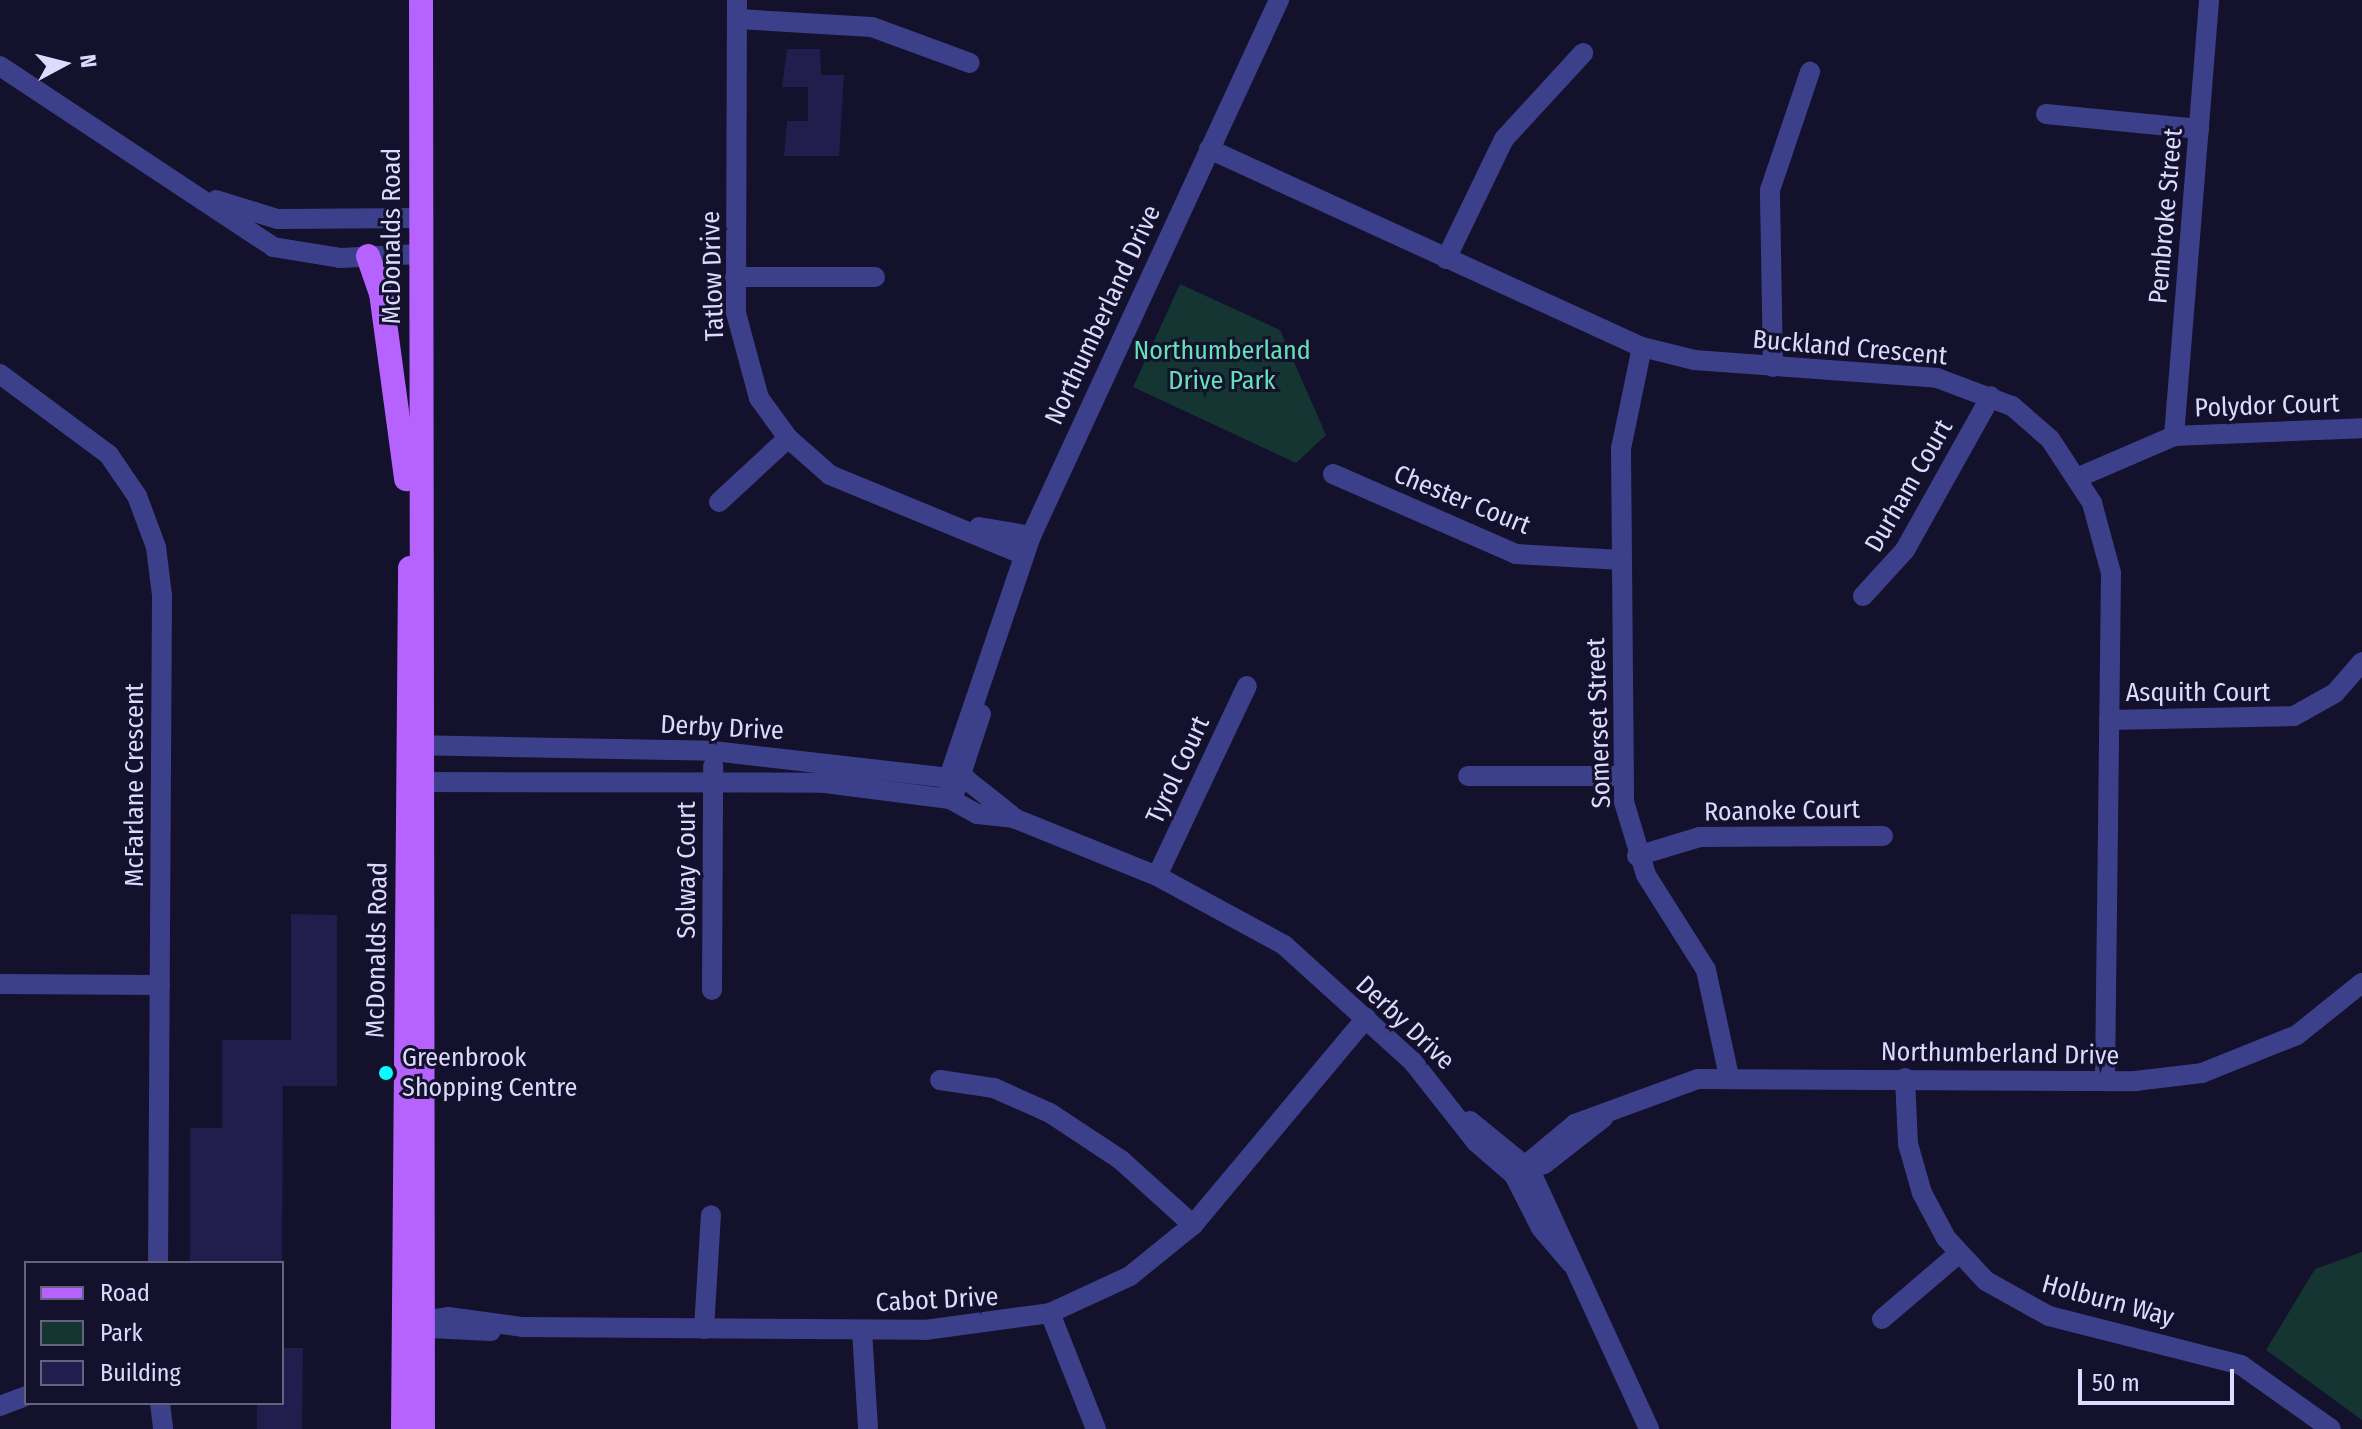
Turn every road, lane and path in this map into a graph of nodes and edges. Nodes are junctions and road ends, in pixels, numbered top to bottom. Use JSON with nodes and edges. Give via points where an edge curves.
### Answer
{"nodes":[{"id":1,"x":421,"y":0,"type":"edge"},
{"id":2,"x":1279,"y":0,"type":"edge"},
{"id":3,"x":2209,"y":0,"type":"edge"},
{"id":4,"x":737,"y":9,"type":"edge"},
{"id":5,"x":1583,"y":53,"type":"dead end"},
{"id":6,"x":970,"y":63,"type":"dead end"},
{"id":7,"x":0,"y":66,"type":"edge"},
{"id":8,"x":1810,"y":72,"type":"dead end"},
{"id":9,"x":2046,"y":114,"type":"dead end"},
{"id":10,"x":2199,"y":129,"type":"junction"},
{"id":11,"x":1209,"y":149,"type":"junction"},
{"id":12,"x":194,"y":191,"type":"junction"},
{"id":13,"x":420,"y":218,"type":"junction"},
{"id":14,"x":419,"y":254,"type":"junction"},
{"id":15,"x":368,"y":256,"type":"junction"},
{"id":16,"x":1446,"y":259,"type":"junction"},
{"id":17,"x":735,"y":277,"type":"junction"},
{"id":18,"x":875,"y":277,"type":"dead end"},
{"id":19,"x":1642,"y":347,"type":"junction"},
{"id":20,"x":1773,"y":367,"type":"junction"},
{"id":21,"x":0,"y":374,"type":"edge"},
{"id":22,"x":1991,"y":396,"type":"junction"},
{"id":23,"x":2362,"y":428,"type":"edge"},
{"id":24,"x":2174,"y":436,"type":"junction"},
{"id":25,"x":788,"y":438,"type":"junction"},
{"id":26,"x":418,"y":473,"type":"junction"},
{"id":27,"x":1333,"y":474,"type":"dead end"},
{"id":28,"x":2079,"y":477,"type":"junction"},
{"id":29,"x":719,"y":502,"type":"dead end"},
{"id":30,"x":413,"y":537,"type":"junction"},
{"id":31,"x":1027,"y":546,"type":"junction"},
{"id":32,"x":1622,"y":560,"type":"junction"},
{"id":33,"x":1863,"y":596,"type":"dead end"},
{"id":34,"x":2362,"y":662,"type":"edge"},
{"id":35,"x":1247,"y":686,"type":"dead end"},
{"id":36,"x":2109,"y":720,"type":"junction"},
{"id":37,"x":417,"y":745,"type":"junction"},
{"id":38,"x":713,"y":751,"type":"junction"},
{"id":39,"x":956,"y":776,"type":"junction"},
{"id":40,"x":1468,"y":776,"type":"dead end"},
{"id":41,"x":1623,"y":776,"type":"junction"},
{"id":42,"x":713,"y":777,"type":"junction"},
{"id":43,"x":417,"y":781,"type":"junction"},
{"id":44,"x":950,"y":799,"type":"junction"},
{"id":45,"x":1016,"y":819,"type":"junction"},
{"id":46,"x":1883,"y":836,"type":"dead end"},
{"id":47,"x":1637,"y":856,"type":"junction"},
{"id":48,"x":1157,"y":876,"type":"junction"},
{"id":49,"x":2362,"y":983,"type":"edge"},
{"id":50,"x":0,"y":984,"type":"edge"},
{"id":51,"x":160,"y":985,"type":"junction"},
{"id":52,"x":712,"y":990,"type":"dead end"},
{"id":53,"x":1371,"y":1022,"type":"junction"},
{"id":54,"x":1729,"y":1076,"type":"junction"},
{"id":55,"x":1905,"y":1078,"type":"junction"},
{"id":56,"x":940,"y":1080,"type":"dead end"},
{"id":57,"x":2105,"y":1081,"type":"junction"},
{"id":58,"x":1522,"y":1168,"type":"junction"},
{"id":59,"x":711,"y":1215,"type":"dead end"},
{"id":60,"x":1193,"y":1225,"type":"junction"},
{"id":61,"x":1958,"y":1254,"type":"junction"},
{"id":62,"x":158,"y":1261,"type":"edge"},
{"id":63,"x":1056,"y":1311,"type":"junction"},
{"id":64,"x":1882,"y":1319,"type":"dead end"},
{"id":65,"x":417,"y":1325,"type":"junction"},
{"id":66,"x":704,"y":1329,"type":"junction"},
{"id":67,"x":868,"y":1330,"type":"junction"},
{"id":68,"x":24,"y":1397,"type":"edge"},
{"id":69,"x":160,"y":1405,"type":"edge"},
{"id":70,"x":0,"y":1406,"type":"edge"},
{"id":71,"x":2321,"y":1426,"type":"edge"},
{"id":72,"x":163,"y":1429,"type":"edge"},
{"id":73,"x":403,"y":1429,"type":"edge"},
{"id":74,"x":423,"y":1429,"type":"edge"},
{"id":75,"x":868,"y":1429,"type":"edge"},
{"id":76,"x":1096,"y":1429,"type":"edge"},
{"id":77,"x":1649,"y":1429,"type":"edge"}],
"edges":[{"from":1,"to":13,"type":"main road","name":"McDonalds Road"},
{"from":2,"to":11,"type":"street","name":"Northumberland Drive"},
{"from":3,"to":10,"type":"street","name":"Pembroke Street"},
{"from":4,"to":6,"type":"street","via":[[872,27]]},
{"from":4,"to":17,"type":"street","name":"Tatlow Drive"},
{"from":5,"to":16,"type":"street","via":[[1504,139]]},
{"from":7,"to":12,"type":"street"},
{"from":8,"to":20,"type":"street","via":[[1770,190]]},
{"from":9,"to":10,"type":"street"},
{"from":10,"to":24,"type":"street","name":"Pembroke Street"},
{"from":11,"to":16,"type":"street","name":"Buckland Crescent"},
{"from":11,"to":31,"type":"street","name":"Northumberland Drive"},
{"from":12,"to":13,"type":"street","via":[[277,219]]},
{"from":12,"to":15,"type":"street","via":[[273,247]]},
{"from":13,"to":14,"type":"main road","name":"McDonalds Road"},
{"from":14,"to":15,"type":"street"},
{"from":14,"to":26,"type":"main road","name":"McDonalds Road"},
{"from":15,"to":30,"type":"main road","via":[[381,293]]},
{"from":16,"to":19,"type":"street","name":"Buckland Crescent"},
{"from":17,"to":18,"type":"street"},
{"from":17,"to":25,"type":"street","name":"Tatlow Drive","via":[[749,376]]},
{"from":19,"to":20,"type":"street","name":"Buckland Crescent"},
{"from":19,"to":32,"type":"street","name":"Somerset Street","via":[[1623,423]]},
{"from":20,"to":22,"type":"street","name":"Buckland Crescent","via":[[1913,375]]},
{"from":21,"to":51,"type":"street","name":"McFarlane Crescent","via":[[109,455],[137,496],[156,547]]},
{"from":22,"to":28,"type":"street","name":"Buckland Crescent","via":[[2050,439]]},
{"from":22,"to":33,"type":"street","name":"Durham Court","via":[[1905,550]]},
{"from":23,"to":24,"type":"street","name":"Polydor Court"},
{"from":24,"to":28,"type":"street"},
{"from":25,"to":29,"type":"street"},
{"from":25,"to":31,"type":"street","name":"Tatlow Drive","via":[[850,486]]},
{"from":26,"to":30,"type":"main road","name":"McDonalds Road"},
{"from":26,"to":37,"type":"main road","name":"McDonalds Road"},
{"from":27,"to":32,"type":"street","name":"Chester Court","via":[[1516,554]]},
{"from":28,"to":36,"type":"street","name":"Buckland Crescent","via":[[2111,573]]},
{"from":30,"to":37,"type":"main road","name":"McDonalds Road"},
{"from":31,"to":39,"type":"street","name":"Northumberland Drive"},
{"from":32,"to":41,"type":"street","name":"Somerset Street"},
{"from":34,"to":36,"type":"street","name":"Asquith Court","via":[[2320,703],[2284,719]]},
{"from":35,"to":48,"type":"street","name":"Tyrol Court"},
{"from":36,"to":57,"type":"street","name":"Buckland Crescent"},
{"from":37,"to":38,"type":"street","name":"Derby Drive"},
{"from":37,"to":43,"type":"main road","name":"McDonalds Road"},
{"from":38,"to":39,"type":"street","name":"Derby Drive","via":[[894,777]]},
{"from":38,"to":42,"type":"street","name":"Solway Court"},
{"from":39,"to":44,"type":"street","name":"Northumberland Drive"},
{"from":39,"to":45,"type":"street","name":"Derby Drive"},
{"from":40,"to":41,"type":"street"},
{"from":41,"to":47,"type":"street","name":"Somerset Street"},
{"from":42,"to":43,"type":"street","name":"Derby Drive"},
{"from":42,"to":44,"type":"street","name":"Derby Drive"},
{"from":42,"to":52,"type":"street","name":"Solway Court"},
{"from":43,"to":65,"type":"main road","name":"McDonalds Road"},
{"from":44,"to":45,"type":"street","name":"Derby Drive","via":[[977,814]]},
{"from":45,"to":48,"type":"street","name":"Derby Drive"},
{"from":46,"to":47,"type":"street","name":"Roanoke Court","via":[[1700,837]]},
{"from":47,"to":54,"type":"street","name":"Somerset Street","via":[[1706,970]]},
{"from":48,"to":53,"type":"street","name":"Derby Drive","via":[[1237,922]]},
{"from":49,"to":57,"type":"street","name":"Northumberland Drive","via":[[2321,1020],[2236,1064],[2164,1080]]},
{"from":50,"to":51,"type":"street"},
{"from":51,"to":62,"type":"street","name":"McFarlane Crescent"},
{"from":53,"to":58,"type":"street","name":"Derby Drive","via":[[1460,1114],[1476,1142]]},
{"from":53,"to":60,"type":"street","name":"Cabot Drive"},
{"from":54,"to":55,"type":"street","name":"Northumberland Drive"},
{"from":54,"to":58,"type":"street","name":"Northumberland Drive","via":[[1674,1084],[1615,1107]]},
{"from":55,"to":57,"type":"street","name":"Northumberland Drive"},
{"from":55,"to":61,"type":"street","name":"Holburn Way","via":[[1913,1169]]},
{"from":56,"to":60,"type":"street","via":[[994,1088],[1083,1132]]},
{"from":58,"to":77,"type":"street","name":"Derby Drive"},
{"from":59,"to":66,"type":"street"},
{"from":60,"to":63,"type":"street","name":"Cabot Drive","via":[[1130,1276]]},
{"from":61,"to":64,"type":"street"},
{"from":61,"to":71,"type":"street","name":"Holburn Way","via":[[2029,1309],[2241,1365]]},
{"from":63,"to":67,"type":"street","name":"Cabot Drive","via":[[979,1328]]},
{"from":63,"to":76,"type":"street"},
{"from":65,"to":66,"type":"street","name":"Cabot Drive"},
{"from":65,"to":73,"type":"main road","name":"McDonalds Road"},
{"from":65,"to":74,"type":"main road","name":"McDonalds Road"},
{"from":66,"to":67,"type":"street","name":"Cabot Drive"},
{"from":67,"to":75,"type":"street"},
{"from":68,"to":70,"type":"street"},
{"from":69,"to":72,"type":"street"}]}
